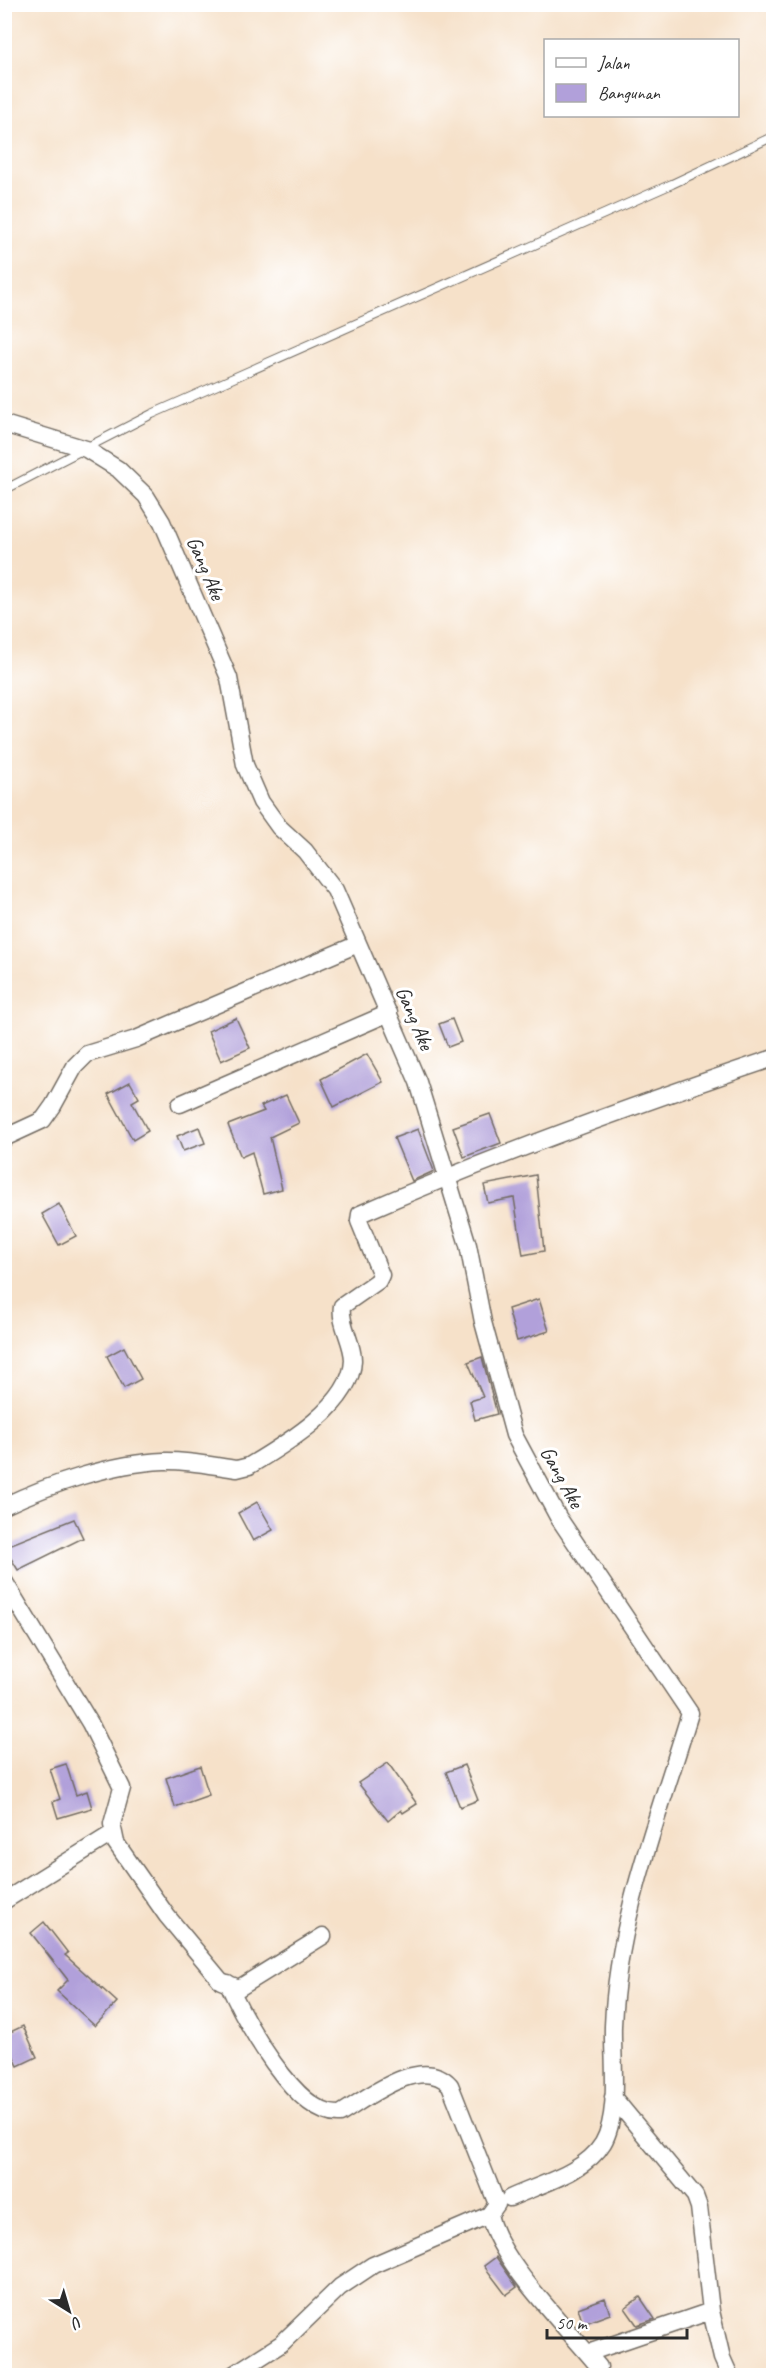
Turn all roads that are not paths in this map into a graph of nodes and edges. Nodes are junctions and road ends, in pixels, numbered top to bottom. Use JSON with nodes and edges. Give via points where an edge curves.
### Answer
{"nodes":[{"id":1,"x":774,"y":136,"type":"edge"},
{"id":2,"x":4,"y":424,"type":"edge"},
{"id":3,"x":86,"y":449,"type":"junction"},
{"id":4,"x":4,"y":490,"type":"edge"},
{"id":5,"x":358,"y":944,"type":"junction"},
{"id":6,"x":389,"y":1013,"type":"junction"},
{"id":7,"x":774,"y":1058,"type":"edge"},
{"id":8,"x":180,"y":1104,"type":"dead end"},
{"id":9,"x":4,"y":1138,"type":"edge"},
{"id":10,"x":448,"y":1175,"type":"junction"},
{"id":11,"x":4,"y":1506,"type":"edge"},
{"id":12,"x":4,"y":1581,"type":"edge"},
{"id":13,"x":113,"y":1833,"type":"junction"},
{"id":14,"x":8,"y":1892,"type":"edge"},
{"id":15,"x":323,"y":1936,"type":"dead end"},
{"id":16,"x":228,"y":1983,"type":"junction"},
{"id":17,"x":612,"y":2097,"type":"junction"},
{"id":18,"x":510,"y":2198,"type":"dead end"},
{"id":19,"x":489,"y":2215,"type":"junction"},
{"id":20,"x":711,"y":2311,"type":"junction"},
{"id":21,"x":588,"y":2353,"type":"junction"},
{"id":22,"x":599,"y":2367,"type":"dead end"},
{"id":23,"x":231,"y":2376,"type":"edge"},
{"id":24,"x":730,"y":2376,"type":"edge"}],
"edges":[{"from":1,"to":3,"type":"lane","via":[[152,414]]},
{"from":2,"to":3,"type":"street","name":"Gang Ake"},
{"from":3,"to":4,"type":"lane"},
{"from":3,"to":5,"type":"street","name":"Gang Ake","via":[[118,469],[146,495],[162,522],[229,678],[245,765],[261,802],[335,890]]},
{"from":5,"to":6,"type":"street","name":"Gang Ake"},
{"from":5,"to":9,"type":"street","via":[[136,1039],[87,1054],[75,1066],[43,1120]]},
{"from":6,"to":8,"type":"street"},
{"from":6,"to":10,"type":"street","name":"Gang Ake","via":[[418,1082]]},
{"from":7,"to":10,"type":"street"},
{"from":10,"to":11,"type":"street","via":[[360,1214],[359,1221],[381,1275],[342,1306],[353,1360],[350,1380],[329,1410],[249,1466],[237,1469],[164,1461],[104,1470]]},
{"from":10,"to":17,"type":"street","name":"Gang Ake","via":[[514,1435],[558,1517],[690,1713],[622,1937],[615,1978]]},
{"from":12,"to":13,"type":"street","via":[[90,1723],[122,1788]]},
{"from":13,"to":14,"type":"street"},
{"from":13,"to":16,"type":"street","via":[[167,1916],[221,1981]]},
{"from":15,"to":16,"type":"street","via":[[254,1981],[239,1988]]},
{"from":16,"to":19,"type":"street","via":[[259,2043],[304,2099],[320,2110],[340,2114],[412,2074],[426,2073],[444,2079],[450,2085],[498,2204]]},
{"from":17,"to":18,"type":"street","via":[[607,2133],[590,2159]]},
{"from":17,"to":20,"type":"street","via":[[695,2196]]},
{"from":19,"to":21,"type":"street","via":[[492,2227],[517,2267]]},
{"from":19,"to":23,"type":"street","via":[[373,2265],[340,2287],[281,2344]]},
{"from":20,"to":21,"type":"street"},
{"from":20,"to":24,"type":"street"},
{"from":21,"to":22,"type":"street"}]}
